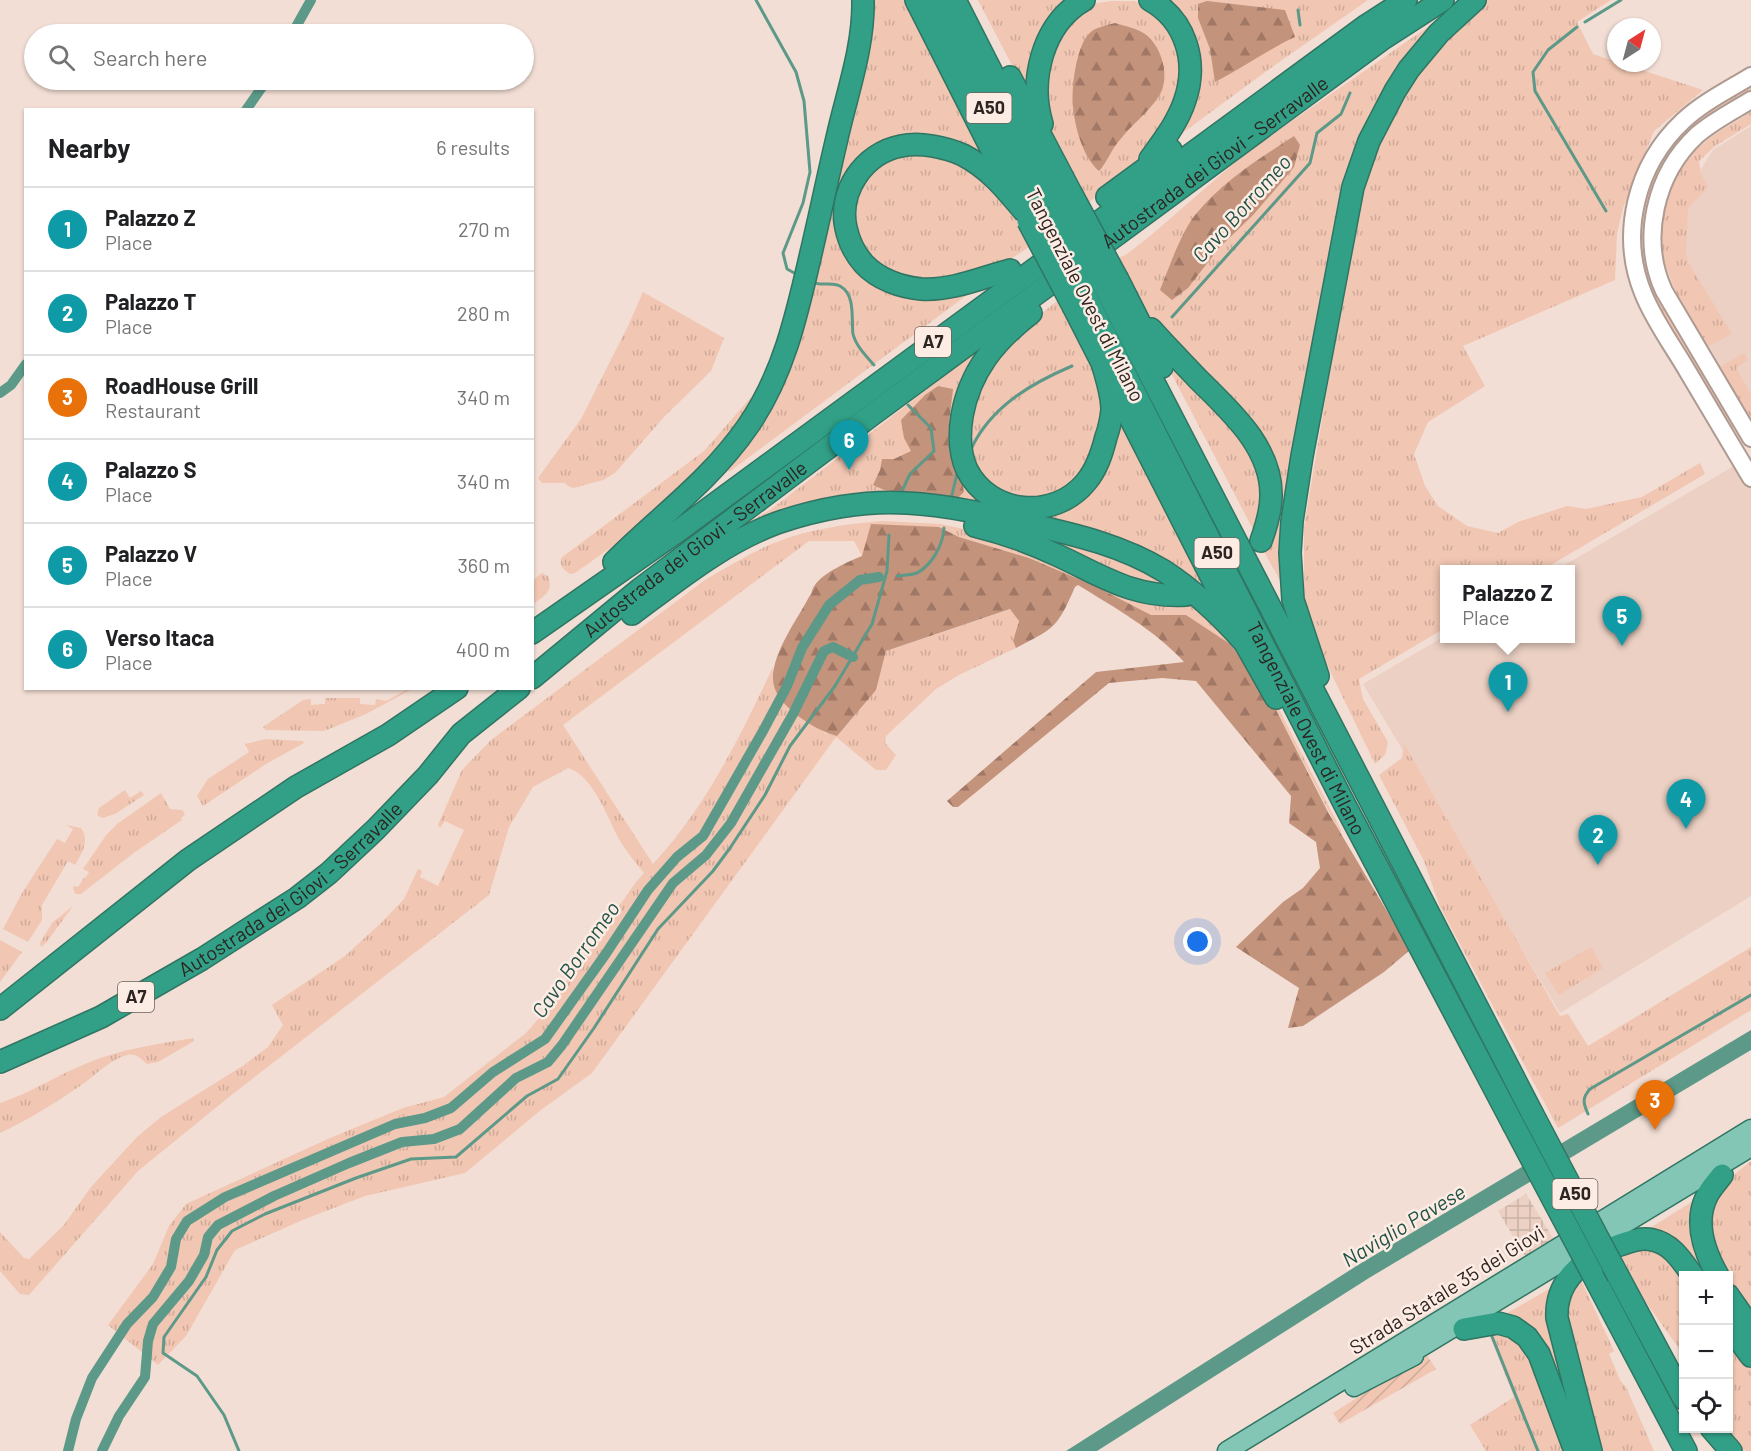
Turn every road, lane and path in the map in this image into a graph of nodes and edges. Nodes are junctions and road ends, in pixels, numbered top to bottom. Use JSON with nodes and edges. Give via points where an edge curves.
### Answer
{"nodes":[{"id":1,"x":863,"y":0,"type":"edge"},
{"id":2,"x":916,"y":0,"type":"edge"},
{"id":3,"x":933,"y":0,"type":"edge"},
{"id":4,"x":955,"y":0,"type":"edge"},
{"id":5,"x":969,"y":0,"type":"edge"},
{"id":6,"x":1084,"y":0,"type":"edge"},
{"id":7,"x":1150,"y":0,"type":"edge"},
{"id":8,"x":1385,"y":0,"type":"edge"},
{"id":9,"x":1406,"y":0,"type":"edge"},
{"id":10,"x":1443,"y":0,"type":"edge"},
{"id":11,"x":1475,"y":0,"type":"edge"},
{"id":12,"x":1751,"y":76,"type":"edge"},
{"id":13,"x":1751,"y":100,"type":"edge"},
{"id":14,"x":1049,"y":151,"type":"junction"},
{"id":15,"x":1140,"y":172,"type":"junction"},
{"id":16,"x":1198,"y":174,"type":"junction"},
{"id":17,"x":1045,"y":209,"type":"junction"},
{"id":18,"x":1010,"y":270,"type":"junction"},
{"id":19,"x":1096,"y":294,"type":"junction"},
{"id":20,"x":1134,"y":312,"type":"junction"},
{"id":21,"x":1103,"y":366,"type":"junction"},
{"id":22,"x":1751,"y":438,"type":"edge"},
{"id":23,"x":1751,"y":478,"type":"edge"},
{"id":24,"x":674,"y":534,"type":"junction"},
{"id":25,"x":1261,"y":541,"type":"dead end"},
{"id":26,"x":1186,"y":595,"type":"dead end"},
{"id":27,"x":574,"y":603,"type":"junction"},
{"id":28,"x":632,"y":614,"type":"junction"},
{"id":29,"x":534,"y":632,"type":"edge"},
{"id":30,"x":1245,"y":643,"type":"junction"},
{"id":31,"x":564,"y":653,"type":"junction"},
{"id":32,"x":534,"y":676,"type":"edge"},
{"id":33,"x":1318,"y":679,"type":"junction"},
{"id":34,"x":454,"y":690,"type":"edge"},
{"id":35,"x":516,"y":690,"type":"edge"},
{"id":36,"x":1346,"y":752,"type":"junction"},
{"id":37,"x":1346,"y":807,"type":"junction"},
{"id":38,"x":0,"y":1009,"type":"edge"},
{"id":39,"x":0,"y":1062,"type":"edge"},
{"id":40,"x":1751,"y":1129,"type":"edge"},
{"id":41,"x":1751,"y":1147,"type":"edge"},
{"id":42,"x":1751,"y":1156,"type":"edge"},
{"id":43,"x":1722,"y":1175,"type":"junction"},
{"id":44,"x":1594,"y":1263,"type":"junction"},
{"id":45,"x":1690,"y":1271,"type":"edge"},
{"id":46,"x":1716,"y":1271,"type":"edge"},
{"id":47,"x":1733,"y":1302,"type":"edge"},
{"id":48,"x":1751,"y":1328,"type":"edge"},
{"id":49,"x":1464,"y":1329,"type":"junction"},
{"id":50,"x":1733,"y":1332,"type":"edge"},
{"id":51,"x":1751,"y":1356,"type":"edge"},
{"id":52,"x":1664,"y":1361,"type":"junction"},
{"id":53,"x":1643,"y":1367,"type":"junction"},
{"id":54,"x":1679,"y":1385,"type":"edge"},
{"id":55,"x":1354,"y":1387,"type":"junction"},
{"id":56,"x":1679,"y":1391,"type":"edge"},
{"id":57,"x":1701,"y":1433,"type":"edge"},
{"id":58,"x":1715,"y":1433,"type":"edge"},
{"id":59,"x":1227,"y":1451,"type":"edge"},
{"id":60,"x":1250,"y":1451,"type":"edge"},
{"id":61,"x":1575,"y":1451,"type":"edge"},
{"id":62,"x":1591,"y":1451,"type":"edge"},
{"id":63,"x":1670,"y":1451,"type":"edge"},
{"id":64,"x":1686,"y":1451,"type":"edge"},
{"id":65,"x":1710,"y":1451,"type":"edge"},
{"id":66,"x":1731,"y":1451,"type":"edge"}],
"edges":[{"from":1,"to":27,"type":"highway","via":[[857,54],[799,307],[782,363],[750,424],[720,463]]},
{"from":2,"to":17,"type":"highway"},
{"from":3,"to":17,"type":"highway","name":"Tangenziale Ovest di Milano","number":"A50"},
{"from":4,"to":17,"type":"highway","name":"Tangenziale Ovest di Milano","number":"A50"},
{"from":5,"to":14,"type":"highway"},
{"from":6,"to":14,"type":"highway","via":[[1056,25],[1039,69],[1036,92]]},
{"from":7,"to":15,"type":"highway","via":[[1167,12],[1182,32],[1190,70],[1185,99],[1175,122]]},
{"from":8,"to":15,"type":"highway","number":"A7"},
{"from":9,"to":24,"type":"highway","name":"Autostrada dei Giovi - Serravalle","number":"A7"},
{"from":10,"to":16,"type":"highway","name":"Autostrada dei Giovi - Serravalle","number":"A7","via":[[1381,40]]},
{"from":11,"to":33,"type":"highway","via":[[1439,33],[1409,69],[1369,141],[1353,187],[1296,489],[1290,553],[1293,600]]},
{"from":12,"to":23,"type":"main road","via":[[1683,121],[1658,151],[1641,185],[1633,223],[1635,263],[1649,306]]},
{"from":13,"to":22,"type":"main road","via":[[1701,132],[1678,157],[1662,186],[1653,226],[1654,260],[1670,303]]},
{"from":14,"to":17,"type":"highway"},
{"from":15,"to":18,"type":"highway","number":"A7"},
{"from":16,"to":21,"type":"highway","via":[[1148,222],[1013,327],[984,359],[963,407],[959,436],[967,469],[982,489],[1011,506],[1034,508],[1055,504],[1079,490],[1096,467],[1109,426],[1112,410]]},
{"from":16,"to":31,"type":"highway","name":"Autostrada dei Giovi - Serravalle","number":"A7","via":[[668,568]]},
{"from":17,"to":18,"type":"highway","via":[[1005,188],[982,166],[961,154],[927,146],[901,146],[881,153],[855,177],[847,195],[844,221],[848,239],[859,259],[880,277],[906,287],[936,289]]},
{"from":17,"to":19,"type":"highway","name":"Tangenziale Ovest di Milano","number":"A50","bridge":true},
{"from":17,"to":19,"type":"highway","bridge":true},
{"from":18,"to":24,"type":"highway","number":"A7","via":[[732,478]]},
{"from":19,"to":20,"type":"highway"},
{"from":19,"to":21,"type":"highway"},
{"from":19,"to":36,"type":"highway","name":"Tangenziale Ovest di Milano","number":"A50"},
{"from":19,"to":37,"type":"highway","name":"Tangenziale Ovest di Milano","number":"A50"},
{"from":20,"to":25,"type":"highway","via":[[1231,411],[1255,444],[1270,480],[1271,496]]},
{"from":20,"to":33,"type":"highway"},
{"from":21,"to":30,"type":"highway"},
{"from":24,"to":27,"type":"highway","name":"Autostrada dei Giovi - Serravalle","number":"A7"},
{"from":26,"to":28,"type":"highway","via":[[1165,596],[1129,588],[1026,542],[963,522],[885,517],[814,526],[756,545]]},
{"from":27,"to":29,"type":"highway","name":"Autostrada dei Giovi - Serravalle","number":"A7"},
{"from":28,"to":30,"type":"highway","via":[[710,556],[751,534],[835,509],[904,503],[975,512],[1061,531],[1115,548],[1186,586],[1210,605]]},
{"from":28,"to":31,"type":"highway"},
{"from":30,"to":37,"type":"highway","via":[[1287,717]]},
{"from":31,"to":32,"type":"highway","name":"Autostrada dei Giovi - Serravalle","number":"A7"},
{"from":33,"to":36,"type":"highway"},
{"from":34,"to":38,"type":"highway","via":[[388,735],[296,787],[188,860]]},
{"from":35,"to":39,"type":"highway","name":"Autostrada dei Giovi - Serravalle","number":"A7","via":[[461,734],[375,830],[297,898],[101,1017]]},
{"from":36,"to":52,"type":"highway","name":"Tangenziale Ovest di Milano","number":"A50","bridge":true},
{"from":37,"to":44,"type":"highway","name":"Tangenziale Ovest di Milano","number":"A50","bridge":true,"via":[[1513,1124]]},
{"from":40,"to":59,"type":"main road","name":"Strada Statale 35 dei Giovi"},
{"from":41,"to":55,"type":"main road","name":"Strada Statale 35 dei Giovi"},
{"from":42,"to":43,"type":"main road"},
{"from":43,"to":44,"type":"main road"},
{"from":43,"to":46,"type":"highway","via":[[1706,1198],[1700,1219],[1702,1239]]},
{"from":44,"to":45,"type":"highway","via":[[1632,1240],[1653,1239],[1674,1250]]},
{"from":44,"to":49,"type":"main road"},
{"from":44,"to":53,"type":"highway","name":"Tangenziale Ovest di Milano","number":"A50"},
{"from":44,"to":62,"type":"highway","via":[[1570,1277],[1556,1307]]},
{"from":47,"to":48,"type":"highway"},
{"from":49,"to":55,"type":"main road"},
{"from":49,"to":61,"type":"highway","via":[[1498,1323],[1514,1327],[1527,1337],[1539,1354]]},
{"from":50,"to":51,"type":"highway"},
{"from":52,"to":54,"type":"highway"},
{"from":52,"to":56,"type":"highway","name":"Tangenziale Ovest di Milano","number":"A50"},
{"from":53,"to":63,"type":"highway"},
{"from":53,"to":64,"type":"highway","name":"Tangenziale Ovest di Milano","number":"A50"},
{"from":55,"to":60,"type":"main road","name":"Strada Statale 35 dei Giovi"},
{"from":57,"to":65,"type":"highway"},
{"from":58,"to":66,"type":"highway"}]}
